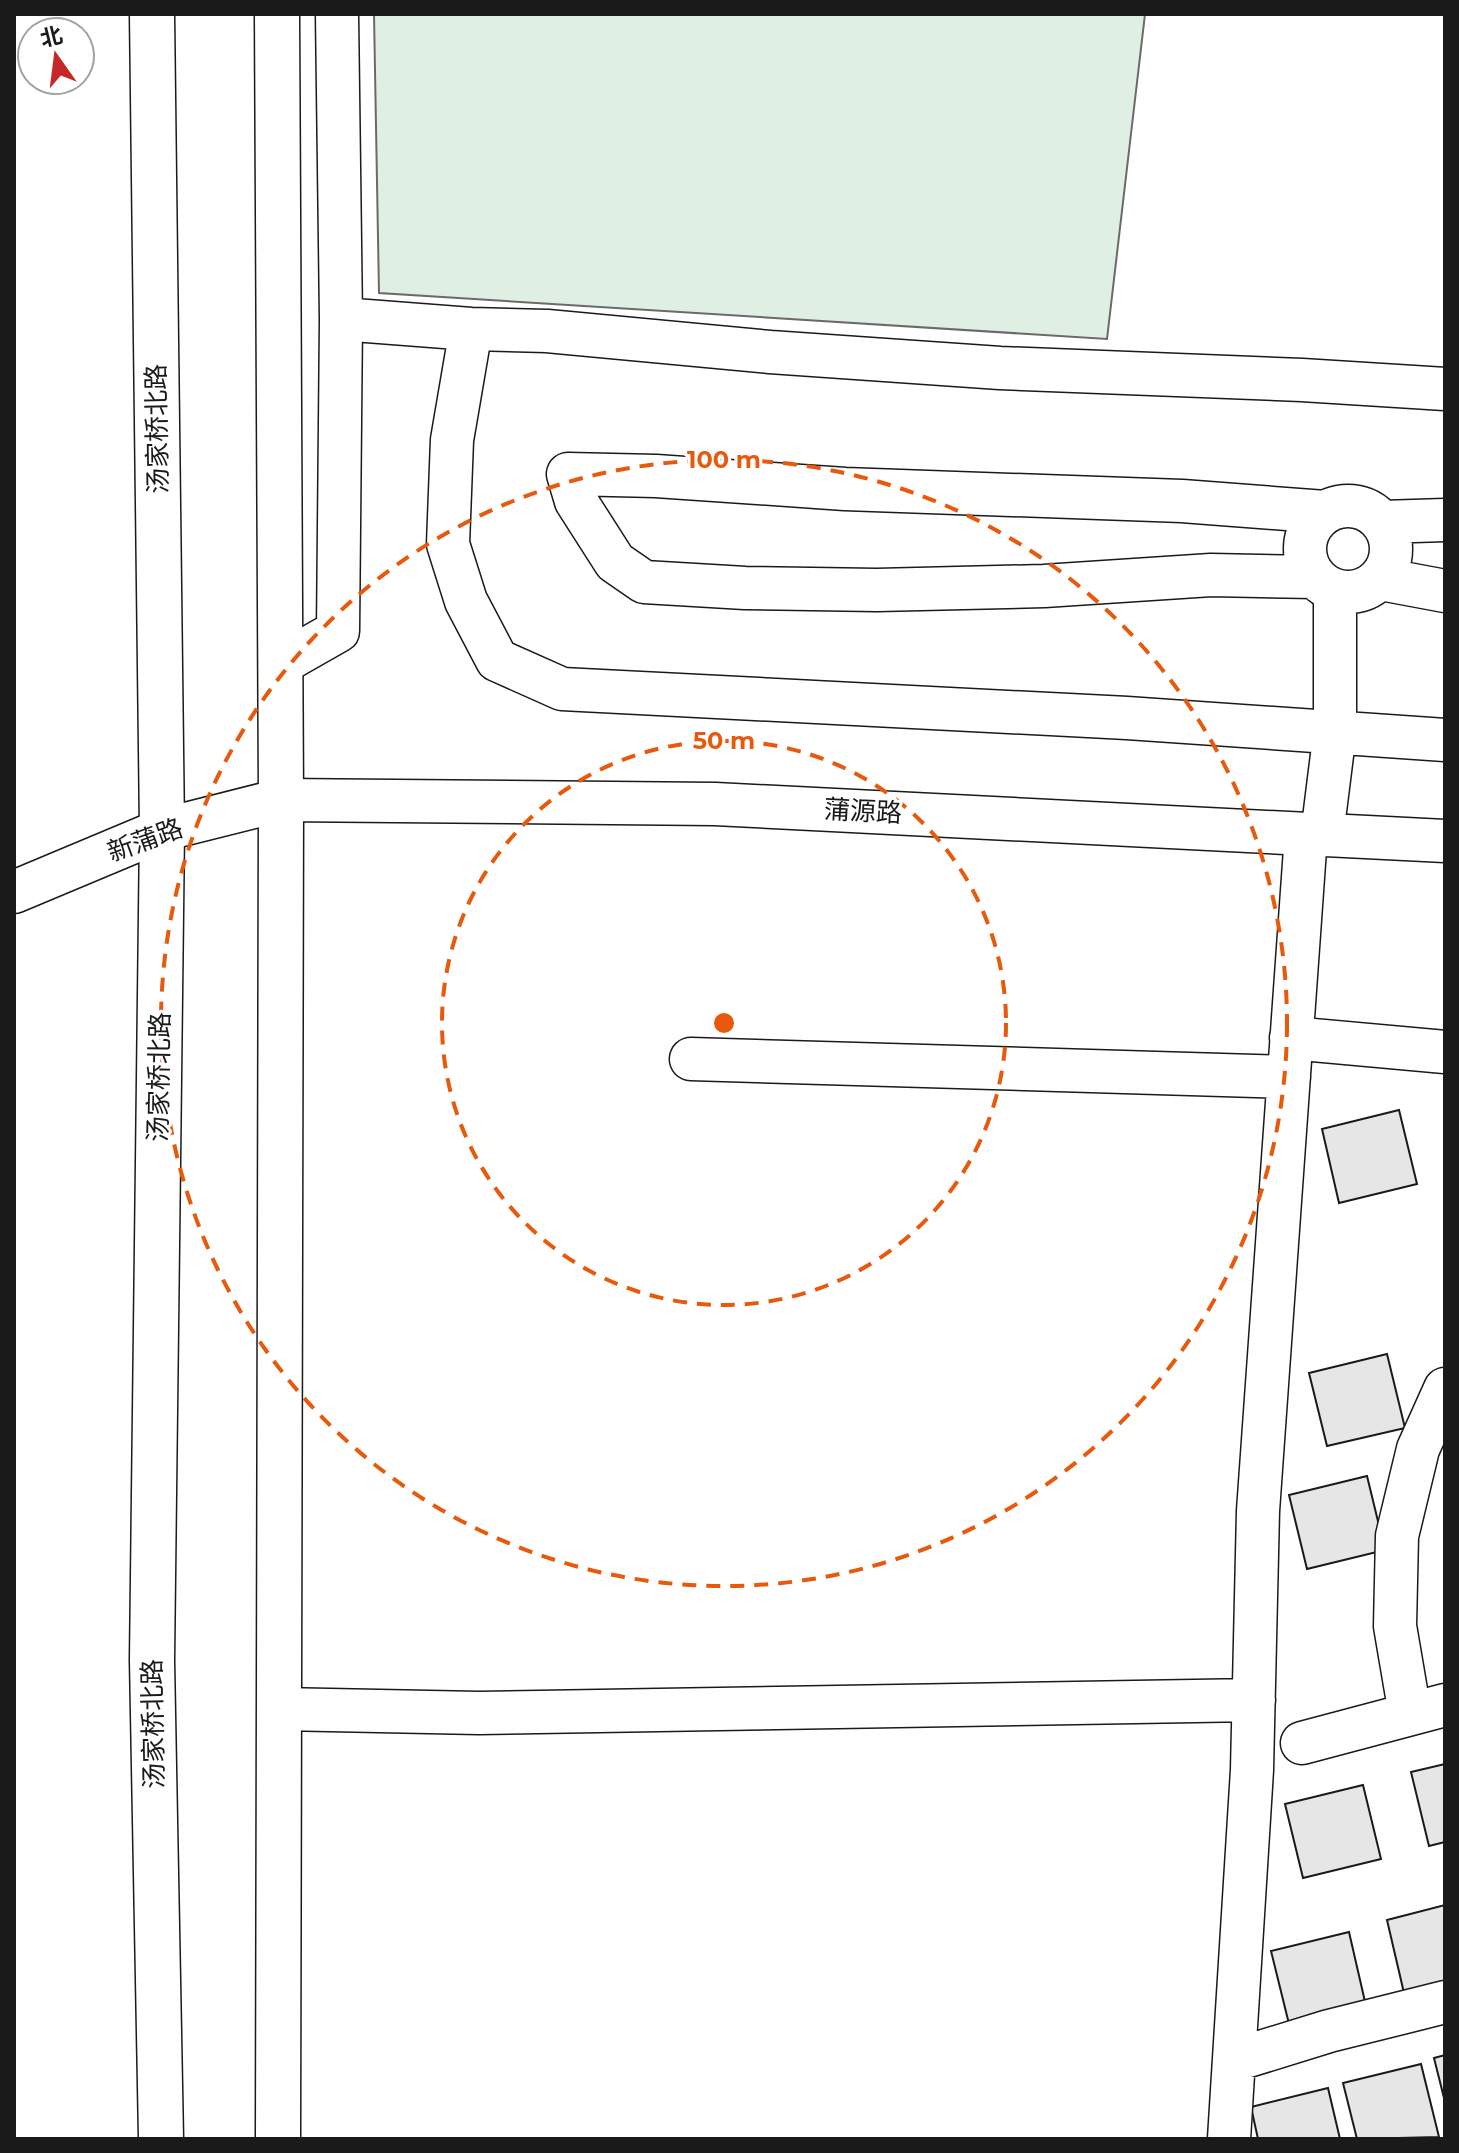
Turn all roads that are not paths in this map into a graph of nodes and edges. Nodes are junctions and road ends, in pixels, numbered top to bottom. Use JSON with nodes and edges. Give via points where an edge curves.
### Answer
{"nodes":[{"id":1,"x":152,"y":14,"type":"edge"},
{"id":2,"x":277,"y":14,"type":"edge"},
{"id":3,"x":337,"y":14,"type":"edge"},
{"id":4,"x":341,"y":319,"type":"junction"},
{"id":5,"x":471,"y":329,"type":"junction"},
{"id":6,"x":1445,"y":389,"type":"edge"},
{"id":7,"x":1325,"y":512,"type":"junction"},
{"id":8,"x":1445,"y":520,"type":"edge"},
{"id":9,"x":1382,"y":522,"type":"junction"},
{"id":10,"x":1381,"y":579,"type":"junction"},
{"id":11,"x":1325,"y":584,"type":"junction"},
{"id":12,"x":1445,"y":591,"type":"edge"},
{"id":13,"x":280,"y":664,"type":"junction"},
{"id":14,"x":1335,"y":731,"type":"junction"},
{"id":15,"x":1445,"y":740,"type":"edge"},
{"id":16,"x":281,"y":800,"type":"junction"},
{"id":17,"x":162,"y":830,"type":"junction"},
{"id":18,"x":1314,"y":835,"type":"junction"},
{"id":19,"x":1445,"y":841,"type":"edge"},
{"id":20,"x":14,"y":892,"type":"edge"},
{"id":21,"x":1445,"y":1052,"type":"edge"},
{"id":22,"x":1290,"y":1058,"type":"junction"},
{"id":23,"x":691,"y":1059,"type":"dead end"},
{"id":24,"x":1445,"y":1389,"type":"edge"},
{"id":25,"x":1254,"y":1700,"type":"junction"},
{"id":26,"x":279,"y":1709,"type":"junction"},
{"id":27,"x":1427,"y":1710,"type":"edge"},
{"id":28,"x":1302,"y":1743,"type":"dead end"},
{"id":29,"x":1445,"y":2002,"type":"edge"},
{"id":30,"x":1235,"y":2060,"type":"junction"},
{"id":31,"x":161,"y":2139,"type":"edge"},
{"id":32,"x":278,"y":2139,"type":"edge"},
{"id":33,"x":1229,"y":2139,"type":"edge"}],
"edges":[{"from":1,"to":17,"type":"main road","name":"汤家桥北路"},
{"from":2,"to":13,"type":"main road"},
{"from":3,"to":4,"type":"street"},
{"from":4,"to":5,"type":"street"},
{"from":4,"to":13,"type":"street","via":[[338,631]]},
{"from":5,"to":6,"type":"street","via":[[1000,368]]},
{"from":5,"to":14,"type":"street","via":[[452,440],[448,544],[466,601],[497,660],[562,689]]},
{"from":7,"to":9,"type":"street","via":[[1349,506]]},
{"from":7,"to":11,"type":"street","via":[[1314,522],[1304,549],[1307,564]]},
{"from":7,"to":11,"type":"street","via":[[568,474],[576,501],[615,562],[644,582],[877,590],[1211,575]]},
{"from":8,"to":9,"type":"street"},
{"from":9,"to":10,"type":"street","via":[[1391,557]]},
{"from":10,"to":11,"type":"street","via":[[1359,592]]},
{"from":10,"to":12,"type":"street"},
{"from":11,"to":14,"type":"street"},
{"from":13,"to":16,"type":"main road"},
{"from":14,"to":15,"type":"street"},
{"from":14,"to":18,"type":"street"},
{"from":16,"to":17,"type":"street","name":"新蒲路"},
{"from":16,"to":18,"type":"street","name":"蒲源路","via":[[715,804]]},
{"from":16,"to":26,"type":"main road"},
{"from":17,"to":20,"type":"street","name":"新蒲路"},
{"from":17,"to":31,"type":"main road","name":"汤家桥北路","via":[[152,1660]]},
{"from":18,"to":19,"type":"street","name":"蒲源路"},
{"from":18,"to":22,"type":"street"},
{"from":21,"to":22,"type":"street"},
{"from":22,"to":23,"type":"street"},
{"from":22,"to":25,"type":"street","via":[[1258,1511]]},
{"from":24,"to":27,"type":"street","via":[[1418,1449],[1397,1536],[1395,1626]]},
{"from":25,"to":26,"type":"street","via":[[479,1713]]},
{"from":25,"to":30,"type":"street"},
{"from":26,"to":32,"type":"main road"},
{"from":27,"to":28,"type":"street"},
{"from":29,"to":30,"type":"street"},
{"from":30,"to":33,"type":"street"}]}
